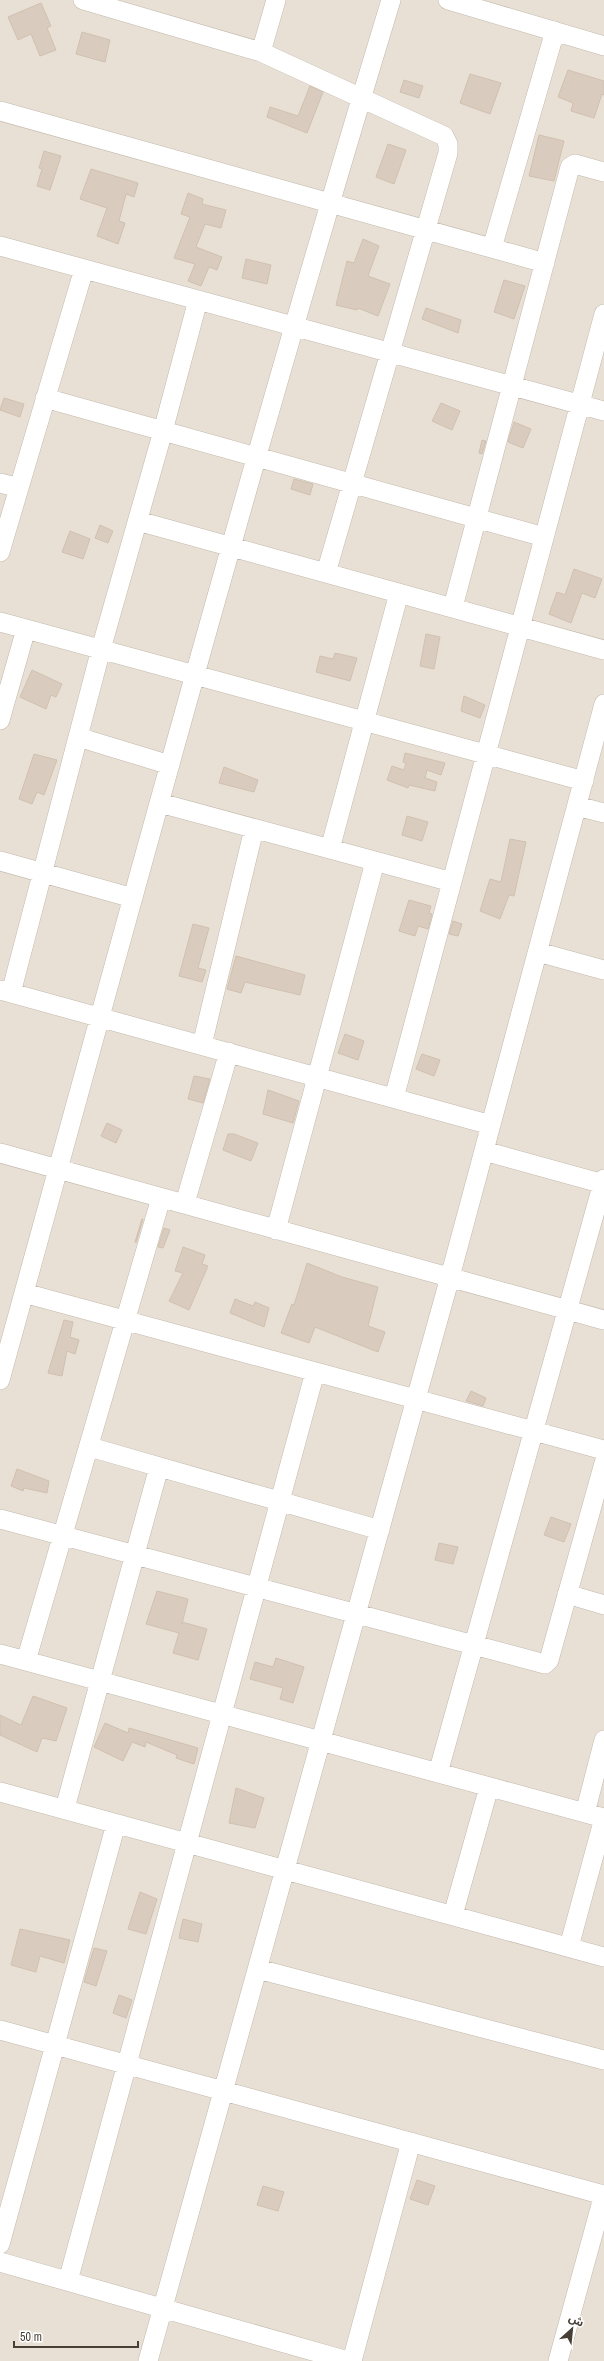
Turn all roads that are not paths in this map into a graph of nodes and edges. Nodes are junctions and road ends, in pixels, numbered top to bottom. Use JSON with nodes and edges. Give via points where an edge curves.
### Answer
{"nodes":[{"id":1,"x":83,"y":0,"type":"edge"},
{"id":2,"x":276,"y":0,"type":"edge"},
{"id":3,"x":391,"y":0,"type":"edge"},
{"id":4,"x":448,"y":0,"type":"edge"},
{"id":5,"x":556,"y":32,"type":"junction"},
{"id":6,"x":604,"y":46,"type":"edge"},
{"id":7,"x":260,"y":52,"type":"junction"},
{"id":8,"x":361,"y":97,"type":"junction"},
{"id":9,"x":0,"y":111,"type":"edge"},
{"id":10,"x":604,"y":172,"type":"edge"},
{"id":11,"x":332,"y":202,"type":"junction"},
{"id":12,"x":426,"y":229,"type":"junction"},
{"id":13,"x":0,"y":246,"type":"edge"},
{"id":14,"x":492,"y":248,"type":"junction"},
{"id":15,"x":546,"y":263,"type":"junction"},
{"id":16,"x":84,"y":269,"type":"junction"},
{"id":17,"x":198,"y":300,"type":"junction"},
{"id":18,"x":604,"y":314,"type":"edge"},
{"id":19,"x":293,"y":326,"type":"junction"},
{"id":20,"x":390,"y":352,"type":"junction"},
{"id":21,"x":512,"y":386,"type":"junction"},
{"id":22,"x":45,"y":398,"type":"junction"},
{"id":23,"x":580,"y":404,"type":"junction"},
{"id":24,"x":604,"y":411,"type":"edge"},
{"id":25,"x":163,"y":431,"type":"junction"},
{"id":26,"x":256,"y":457,"type":"junction"},
{"id":27,"x":0,"y":483,"type":"edge"},
{"id":28,"x":353,"y":484,"type":"junction"},
{"id":29,"x":18,"y":488,"type":"junction"},
{"id":30,"x":478,"y":518,"type":"junction"},
{"id":31,"x":138,"y":521,"type":"junction"},
{"id":32,"x":544,"y":537,"type":"junction"},
{"id":33,"x":229,"y":548,"type":"junction"},
{"id":34,"x":0,"y":552,"type":"edge"},
{"id":35,"x":326,"y":573,"type":"junction"},
{"id":36,"x":399,"y":593,"type":"junction"},
{"id":37,"x":453,"y":607,"type":"junction"},
{"id":38,"x":0,"y":622,"type":"edge"},
{"id":39,"x":519,"y":626,"type":"junction"},
{"id":40,"x":26,"y":629,"type":"junction"},
{"id":41,"x":101,"y":649,"type":"junction"},
{"id":42,"x":604,"y":650,"type":"edge"},
{"id":43,"x":196,"y":675,"type":"junction"},
{"id":44,"x":604,"y":704,"type":"edge"},
{"id":45,"x":0,"y":720,"type":"edge"},
{"id":46,"x":365,"y":722,"type":"junction"},
{"id":47,"x":78,"y":737,"type":"junction"},
{"id":48,"x":486,"y":754,"type":"junction"},
{"id":49,"x":170,"y":765,"type":"junction"},
{"id":50,"x":584,"y":781,"type":"junction"},
{"id":51,"x":160,"y":803,"type":"junction"},
{"id":52,"x":577,"y":806,"type":"junction"},
{"id":53,"x":604,"y":813,"type":"edge"},
{"id":54,"x":254,"y":829,"type":"junction"},
{"id":55,"x":330,"y":849,"type":"junction"},
{"id":56,"x":0,"y":861,"type":"edge"},
{"id":57,"x":375,"y":862,"type":"junction"},
{"id":58,"x":43,"y":872,"type":"junction"},
{"id":59,"x":452,"y":882,"type":"junction"},
{"id":60,"x":133,"y":898,"type":"junction"},
{"id":61,"x":538,"y":952,"type":"junction"},
{"id":62,"x":604,"y":970,"type":"edge"},
{"id":63,"x":5,"y":992,"type":"edge"},
{"id":64,"x":100,"y":1018,"type":"junction"},
{"id":65,"x":202,"y":1046,"type":"junction"},
{"id":66,"x":228,"y":1052,"type":"junction"},
{"id":67,"x":318,"y":1077,"type":"junction"},
{"id":68,"x":394,"y":1098,"type":"junction"},
{"id":69,"x":491,"y":1125,"type":"junction"},
{"id":70,"x":484,"y":1151,"type":"junction"},
{"id":71,"x":0,"y":1154,"type":"edge"},
{"id":72,"x":58,"y":1170,"type":"junction"},
{"id":73,"x":604,"y":1182,"type":"edge"},
{"id":74,"x":161,"y":1198,"type":"junction"},
{"id":75,"x":184,"y":1204,"type":"junction"},
{"id":76,"x":276,"y":1230,"type":"junction"},
{"id":77,"x":450,"y":1277,"type":"junction"},
{"id":78,"x":24,"y":1293,"type":"junction"},
{"id":79,"x":568,"y":1310,"type":"junction"},
{"id":80,"x":604,"y":1320,"type":"edge"},
{"id":81,"x":126,"y":1321,"type":"junction"},
{"id":82,"x":316,"y":1372,"type":"junction"},
{"id":83,"x":0,"y":1380,"type":"edge"},
{"id":84,"x":416,"y":1400,"type":"junction"},
{"id":85,"x":533,"y":1431,"type":"junction"},
{"id":86,"x":90,"y":1447,"type":"junction"},
{"id":87,"x":604,"y":1450,"type":"edge"},
{"id":88,"x":604,"y":1463,"type":"edge"},
{"id":89,"x":159,"y":1467,"type":"junction"},
{"id":90,"x":280,"y":1502,"type":"junction"},
{"id":91,"x":0,"y":1519,"type":"edge"},
{"id":92,"x":380,"y":1530,"type":"junction"},
{"id":93,"x":64,"y":1536,"type":"junction"},
{"id":94,"x":135,"y":1554,"type":"junction"},
{"id":95,"x":257,"y":1587,"type":"junction"},
{"id":96,"x":567,"y":1594,"type":"junction"},
{"id":97,"x":604,"y":1605,"type":"edge"},
{"id":98,"x":357,"y":1613,"type":"junction"},
{"id":99,"x":473,"y":1646,"type":"junction"},
{"id":100,"x":0,"y":1654,"type":"edge"},
{"id":101,"x":26,"y":1661,"type":"junction"},
{"id":102,"x":100,"y":1680,"type":"junction"},
{"id":103,"x":222,"y":1714,"type":"junction"},
{"id":104,"x":604,"y":1740,"type":"edge"},
{"id":105,"x":321,"y":1741,"type":"junction"},
{"id":106,"x":438,"y":1773,"type":"junction"},
{"id":107,"x":489,"y":1787,"type":"junction"},
{"id":108,"x":0,"y":1792,"type":"edge"},
{"id":109,"x":65,"y":1808,"type":"junction"},
{"id":110,"x":585,"y":1813,"type":"junction"},
{"id":111,"x":604,"y":1818,"type":"edge"},
{"id":112,"x":116,"y":1824,"type":"junction"},
{"id":113,"x":187,"y":1843,"type":"junction"},
{"id":114,"x":286,"y":1870,"type":"junction"},
{"id":115,"x":453,"y":1915,"type":"junction"},
{"id":116,"x":569,"y":1947,"type":"junction"},
{"id":117,"x":604,"y":1957,"type":"edge"},
{"id":118,"x":258,"y":1968,"type":"junction"},
{"id":119,"x":0,"y":2030,"type":"edge"},
{"id":120,"x":55,"y":2045,"type":"junction"},
{"id":121,"x":604,"y":2060,"type":"edge"},
{"id":122,"x":127,"y":2065,"type":"junction"},
{"id":123,"x":224,"y":2092,"type":"junction"},
{"id":124,"x":412,"y":2142,"type":"junction"},
{"id":125,"x":604,"y":2194,"type":"edge"},
{"id":126,"x":0,"y":2244,"type":"edge"},
{"id":127,"x":0,"y":2262,"type":"edge"},
{"id":128,"x":68,"y":2281,"type":"junction"},
{"id":129,"x":162,"y":2307,"type":"junction"},
{"id":130,"x":148,"y":2361,"type":"edge"},
{"id":131,"x":348,"y":2361,"type":"edge"},
{"id":132,"x":352,"y":2361,"type":"edge"},
{"id":133,"x":558,"y":2361,"type":"edge"}],
"edges":[{"from":1,"to":7,"type":"street"},
{"from":2,"to":7,"type":"street"},
{"from":3,"to":8,"type":"street"},
{"from":4,"to":5,"type":"street"},
{"from":5,"to":6,"type":"street"},
{"from":5,"to":14,"type":"street"},
{"from":7,"to":8,"type":"street"},
{"from":8,"to":11,"type":"street"},
{"from":8,"to":12,"type":"street","via":[[444,136],[448,144],[448,153]]},
{"from":9,"to":11,"type":"street"},
{"from":10,"to":15,"type":"street","via":[[575,164],[570,167]]},
{"from":11,"to":12,"type":"street"},
{"from":11,"to":19,"type":"street"},
{"from":12,"to":14,"type":"street"},
{"from":12,"to":20,"type":"street"},
{"from":13,"to":16,"type":"street"},
{"from":14,"to":15,"type":"street"},
{"from":15,"to":21,"type":"street"},
{"from":16,"to":17,"type":"street"},
{"from":16,"to":22,"type":"street"},
{"from":17,"to":19,"type":"street"},
{"from":17,"to":25,"type":"street"},
{"from":18,"to":23,"type":"street"},
{"from":19,"to":20,"type":"street"},
{"from":19,"to":26,"type":"street"},
{"from":20,"to":21,"type":"street"},
{"from":20,"to":28,"type":"street"},
{"from":21,"to":23,"type":"street"},
{"from":21,"to":30,"type":"street"},
{"from":22,"to":25,"type":"street"},
{"from":22,"to":29,"type":"street"},
{"from":23,"to":24,"type":"street"},
{"from":23,"to":32,"type":"street"},
{"from":25,"to":26,"type":"street"},
{"from":25,"to":31,"type":"street"},
{"from":26,"to":28,"type":"street"},
{"from":26,"to":33,"type":"street"},
{"from":27,"to":29,"type":"street"},
{"from":28,"to":30,"type":"street"},
{"from":28,"to":35,"type":"street"},
{"from":29,"to":34,"type":"street"},
{"from":30,"to":32,"type":"street"},
{"from":30,"to":37,"type":"street"},
{"from":31,"to":33,"type":"street"},
{"from":31,"to":41,"type":"street"},
{"from":32,"to":39,"type":"street"},
{"from":33,"to":35,"type":"street"},
{"from":33,"to":43,"type":"street"},
{"from":35,"to":36,"type":"street"},
{"from":36,"to":37,"type":"street"},
{"from":36,"to":46,"type":"street"},
{"from":37,"to":39,"type":"street"},
{"from":38,"to":40,"type":"street"},
{"from":39,"to":42,"type":"street"},
{"from":39,"to":48,"type":"street"},
{"from":40,"to":41,"type":"street"},
{"from":40,"to":45,"type":"street"},
{"from":41,"to":43,"type":"street"},
{"from":41,"to":47,"type":"street"},
{"from":43,"to":46,"type":"street"},
{"from":43,"to":49,"type":"street"},
{"from":44,"to":50,"type":"street"},
{"from":46,"to":48,"type":"street"},
{"from":46,"to":55,"type":"street"},
{"from":47,"to":49,"type":"street"},
{"from":47,"to":58,"type":"street"},
{"from":48,"to":50,"type":"street"},
{"from":48,"to":59,"type":"street"},
{"from":49,"to":51,"type":"street"},
{"from":50,"to":52,"type":"street"},
{"from":51,"to":54,"type":"street"},
{"from":51,"to":60,"type":"street"},
{"from":52,"to":53,"type":"street"},
{"from":52,"to":61,"type":"street"},
{"from":54,"to":55,"type":"street"},
{"from":54,"to":65,"type":"street"},
{"from":55,"to":57,"type":"street"},
{"from":56,"to":58,"type":"street"},
{"from":57,"to":59,"type":"street"},
{"from":57,"to":67,"type":"street"},
{"from":58,"to":60,"type":"street"},
{"from":58,"to":63,"type":"street"},
{"from":59,"to":68,"type":"street"},
{"from":60,"to":64,"type":"street"},
{"from":61,"to":62,"type":"street"},
{"from":61,"to":69,"type":"street"},
{"from":63,"to":64,"type":"street"},
{"from":64,"to":65,"type":"street"},
{"from":64,"to":72,"type":"street"},
{"from":65,"to":66,"type":"street"},
{"from":66,"to":67,"type":"street"},
{"from":66,"to":75,"type":"street"},
{"from":67,"to":68,"type":"street"},
{"from":67,"to":76,"type":"street"},
{"from":68,"to":69,"type":"street"},
{"from":69,"to":70,"type":"street"},
{"from":70,"to":73,"type":"street"},
{"from":70,"to":77,"type":"street"},
{"from":71,"to":72,"type":"street"},
{"from":72,"to":74,"type":"street"},
{"from":72,"to":78,"type":"street"},
{"from":73,"to":79,"type":"street"},
{"from":74,"to":75,"type":"street"},
{"from":74,"to":81,"type":"street"},
{"from":75,"to":76,"type":"street"},
{"from":76,"to":77,"type":"street"},
{"from":77,"to":79,"type":"street"},
{"from":77,"to":84,"type":"street"},
{"from":78,"to":81,"type":"street"},
{"from":78,"to":83,"type":"street"},
{"from":79,"to":80,"type":"street"},
{"from":79,"to":85,"type":"street"},
{"from":81,"to":82,"type":"street"},
{"from":81,"to":86,"type":"street"},
{"from":82,"to":84,"type":"street"},
{"from":82,"to":90,"type":"street"},
{"from":84,"to":85,"type":"street"},
{"from":84,"to":92,"type":"street"},
{"from":85,"to":87,"type":"street"},
{"from":85,"to":99,"type":"street"},
{"from":86,"to":89,"type":"street"},
{"from":86,"to":93,"type":"street"},
{"from":88,"to":96,"type":"street"},
{"from":89,"to":90,"type":"street"},
{"from":89,"to":94,"type":"street"},
{"from":90,"to":92,"type":"street"},
{"from":90,"to":95,"type":"street"},
{"from":91,"to":93,"type":"street"},
{"from":92,"to":98,"type":"street"},
{"from":93,"to":94,"type":"street"},
{"from":93,"to":101,"type":"street"},
{"from":94,"to":95,"type":"street"},
{"from":94,"to":102,"type":"street"},
{"from":95,"to":98,"type":"street"},
{"from":95,"to":103,"type":"street"},
{"from":96,"to":97,"type":"street"},
{"from":96,"to":99,"type":"street","via":[[549,1660],[545,1664]]},
{"from":98,"to":99,"type":"street"},
{"from":98,"to":105,"type":"street"},
{"from":99,"to":106,"type":"street"},
{"from":100,"to":101,"type":"street"},
{"from":101,"to":102,"type":"street"},
{"from":102,"to":103,"type":"street"},
{"from":102,"to":109,"type":"street"},
{"from":103,"to":105,"type":"street"},
{"from":103,"to":113,"type":"street"},
{"from":104,"to":110,"type":"street"},
{"from":105,"to":106,"type":"street"},
{"from":105,"to":114,"type":"street"},
{"from":106,"to":107,"type":"street"},
{"from":107,"to":110,"type":"street"},
{"from":107,"to":115,"type":"street"},
{"from":108,"to":109,"type":"street"},
{"from":109,"to":112,"type":"street"},
{"from":110,"to":111,"type":"street"},
{"from":111,"to":116,"type":"street"},
{"from":112,"to":113,"type":"street"},
{"from":112,"to":120,"type":"street"},
{"from":113,"to":114,"type":"street"},
{"from":113,"to":122,"type":"street"},
{"from":114,"to":115,"type":"street"},
{"from":114,"to":118,"type":"street"},
{"from":115,"to":116,"type":"street"},
{"from":116,"to":117,"type":"street"},
{"from":118,"to":121,"type":"street"},
{"from":118,"to":123,"type":"street"},
{"from":119,"to":120,"type":"street"},
{"from":120,"to":122,"type":"street"},
{"from":120,"to":126,"type":"street"},
{"from":122,"to":123,"type":"street"},
{"from":122,"to":128,"type":"street"},
{"from":123,"to":124,"type":"street"},
{"from":123,"to":129,"type":"street"},
{"from":124,"to":125,"type":"street"},
{"from":124,"to":132,"type":"street"},
{"from":125,"to":133,"type":"street"},
{"from":127,"to":128,"type":"street"},
{"from":128,"to":129,"type":"street"},
{"from":129,"to":130,"type":"street"},
{"from":129,"to":131,"type":"street"}]}
